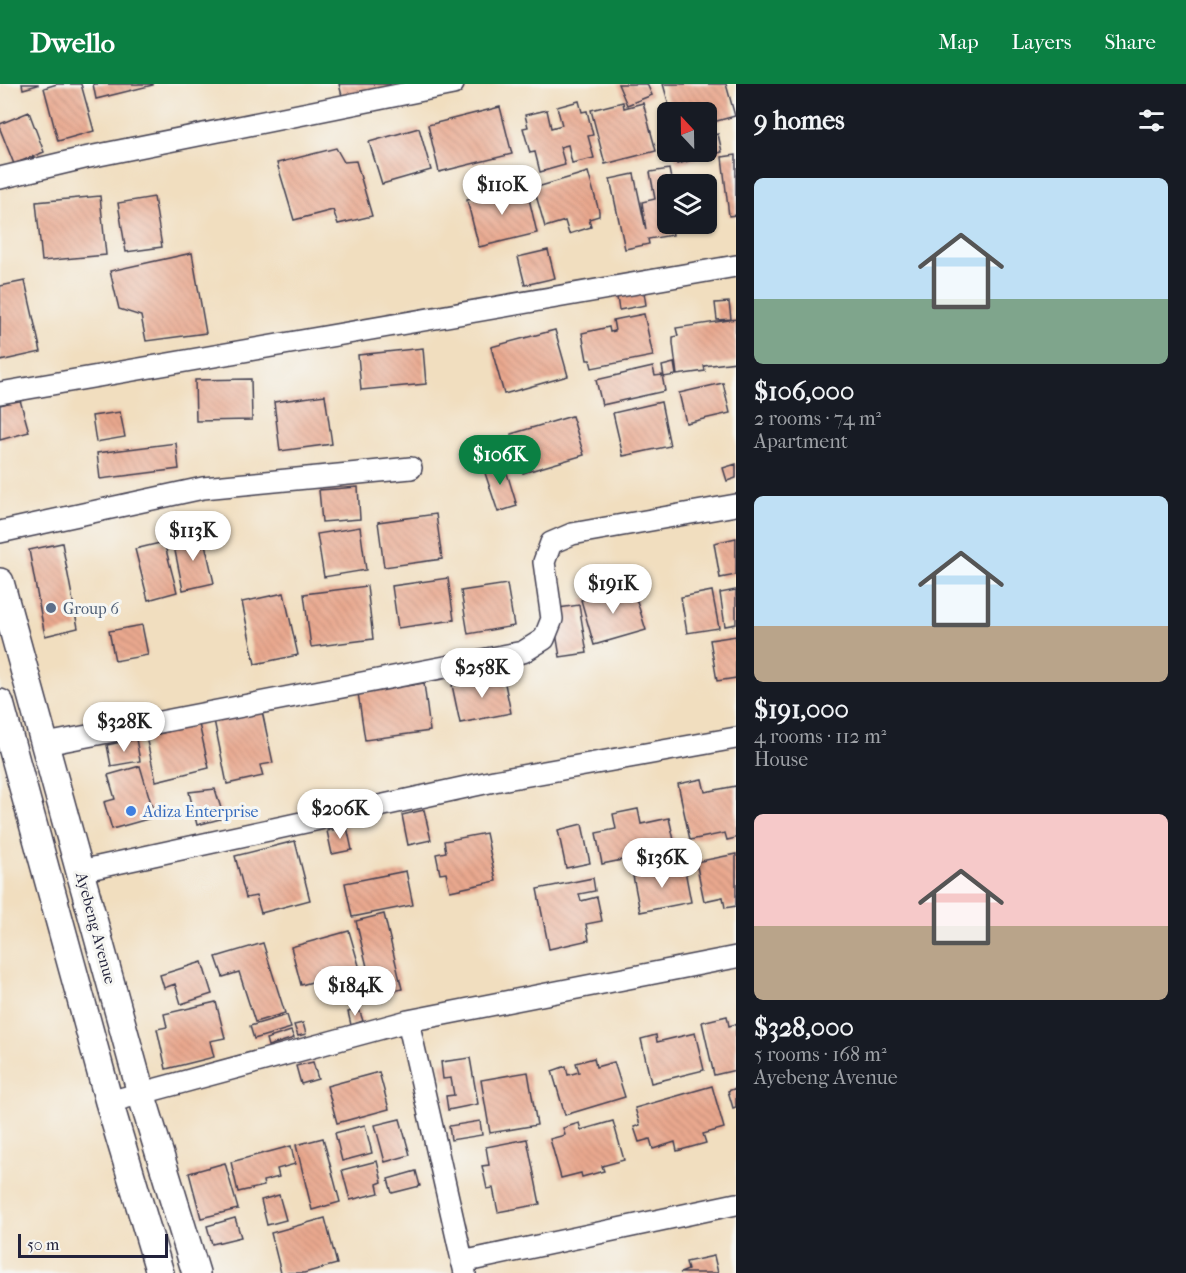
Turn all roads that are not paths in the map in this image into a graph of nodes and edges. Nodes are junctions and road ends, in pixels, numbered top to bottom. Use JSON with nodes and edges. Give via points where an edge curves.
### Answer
{"nodes":[{"id":1,"x":453,"y":84,"type":"edge"},
{"id":2,"x":0,"y":178,"type":"edge"},
{"id":3,"x":736,"y":266,"type":"edge"},
{"id":4,"x":0,"y":393,"type":"edge"},
{"id":5,"x":411,"y":468,"type":"dead end"},
{"id":6,"x":736,"y":505,"type":"edge"},
{"id":7,"x":0,"y":532,"type":"edge"},
{"id":8,"x":0,"y":582,"type":"edge"},
{"id":9,"x":0,"y":703,"type":"edge"},
{"id":10,"x":736,"y":738,"type":"edge"},
{"id":11,"x":46,"y":744,"type":"junction"},
{"id":12,"x":80,"y":870,"type":"junction"},
{"id":13,"x":736,"y":957,"type":"edge"},
{"id":14,"x":408,"y":1020,"type":"junction"},
{"id":15,"x":141,"y":1093,"type":"junction"},
{"id":16,"x":109,"y":1102,"type":"junction"},
{"id":17,"x":736,"y":1204,"type":"edge"},
{"id":18,"x":464,"y":1268,"type":"edge"},
{"id":19,"x":160,"y":1273,"type":"edge"},
{"id":20,"x":196,"y":1273,"type":"edge"}],
"edges":[{"from":1,"to":2,"type":"street"},
{"from":3,"to":4,"type":"street"},
{"from":5,"to":7,"type":"street","via":[[203,488]]},
{"from":6,"to":11,"type":"street","via":[[572,534],[551,543],[544,562],[552,619],[544,639],[523,652]]},
{"from":8,"to":11,"type":"street","name":"Ayebeng Avenue"},
{"from":9,"to":16,"type":"street","name":"Ayebeng Avenue"},
{"from":10,"to":12,"type":"street","via":[[494,781]]},
{"from":11,"to":12,"type":"street","name":"Ayebeng Avenue"},
{"from":12,"to":15,"type":"street","name":"Ayebeng Avenue"},
{"from":13,"to":14,"type":"street"},
{"from":14,"to":15,"type":"street"},
{"from":14,"to":18,"type":"street"},
{"from":15,"to":16,"type":"street"},
{"from":15,"to":20,"type":"street","name":"Ayebeng Avenue"},
{"from":16,"to":19,"type":"street","name":"Ayebeng Avenue"},
{"from":17,"to":18,"type":"street"}]}
